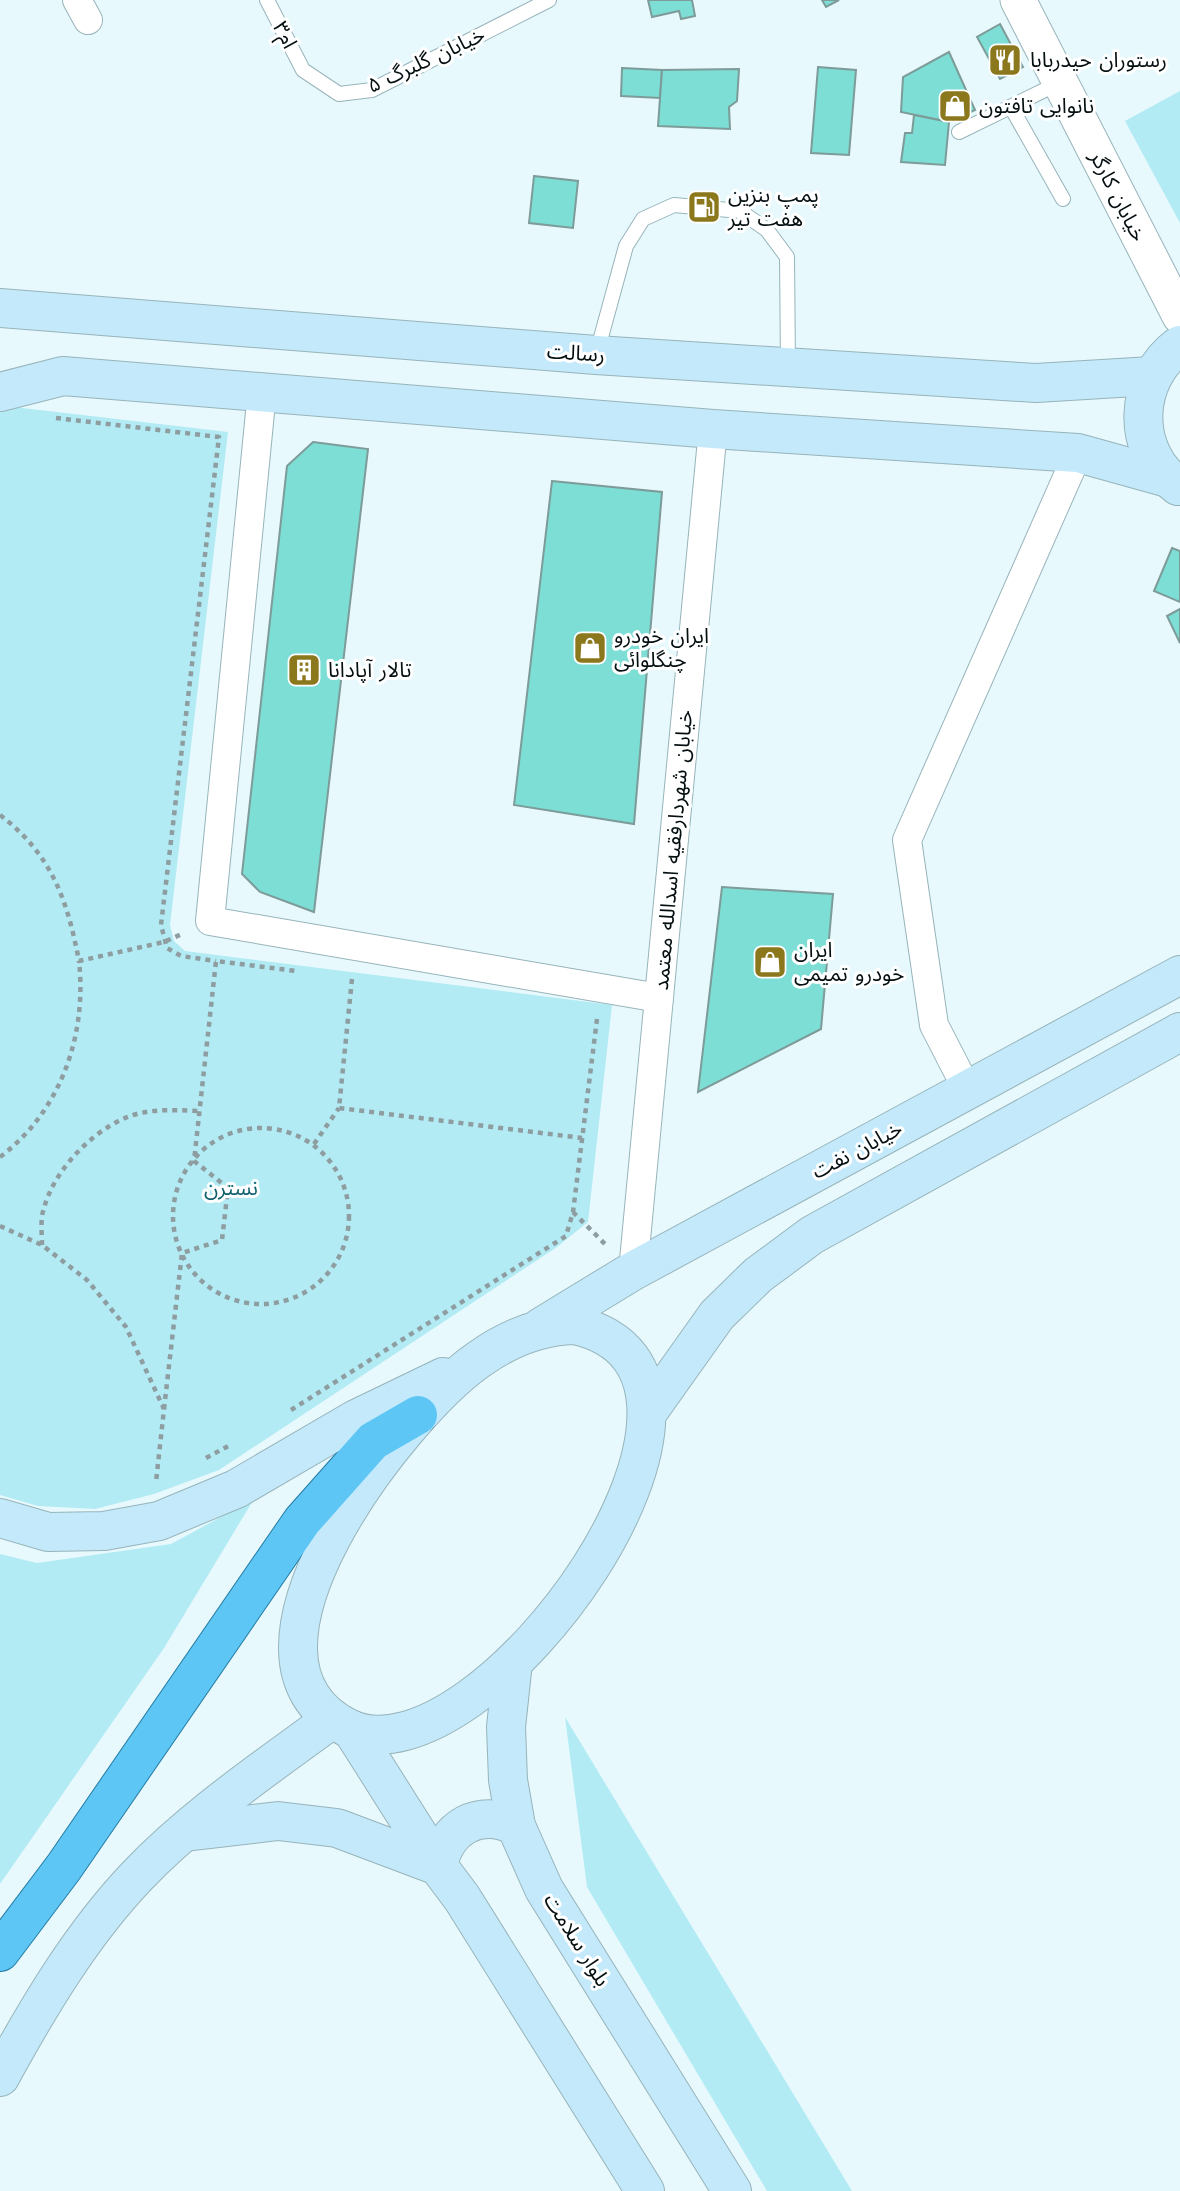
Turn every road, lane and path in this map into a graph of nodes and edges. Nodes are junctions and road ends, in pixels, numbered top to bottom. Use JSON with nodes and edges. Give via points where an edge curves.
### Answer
{"nodes":[{"id":1,"x":267,"y":0,"type":"edge"},
{"id":2,"x":547,"y":0,"type":"edge"},
{"id":3,"x":1018,"y":0,"type":"edge"},
{"id":4,"x":303,"y":71,"type":"joint"},
{"id":5,"x":1059,"y":83,"type":"junction"},
{"id":6,"x":1011,"y":107,"type":"junction"},
{"id":7,"x":959,"y":132,"type":"dead end"},
{"id":8,"x":1063,"y":199,"type":"dead end"},
{"id":9,"x":0,"y":308,"type":"edge"},
{"id":10,"x":1180,"y":316,"type":"edge"},
{"id":11,"x":1180,"y":345,"type":"edge"},
{"id":12,"x":596,"y":355,"type":"junction"},
{"id":13,"x":788,"y":367,"type":"junction"},
{"id":14,"x":0,"y":374,"type":"edge"},
{"id":15,"x":63,"y":376,"type":"junction"},
{"id":16,"x":1152,"y":376,"type":"junction"},
{"id":17,"x":0,"y":392,"type":"edge"},
{"id":18,"x":262,"y":392,"type":"junction"},
{"id":19,"x":43,"y":417,"type":"dead end"},
{"id":20,"x":713,"y":429,"type":"junction"},
{"id":21,"x":1078,"y":453,"type":"junction"},
{"id":22,"x":1174,"y":483,"type":"edge"},
{"id":23,"x":0,"y":815,"type":"edge"},
{"id":24,"x":210,"y":921,"type":"junction"},
{"id":25,"x":164,"y":942,"type":"junction"},
{"id":26,"x":79,"y":961,"type":"junction"},
{"id":27,"x":216,"y":961,"type":"junction"},
{"id":28,"x":298,"y":972,"type":"dead end"},
{"id":29,"x":1180,"y":975,"type":"edge"},
{"id":30,"x":338,"y":977,"type":"dead end"},
{"id":31,"x":352,"y":979,"type":"junction"},
{"id":32,"x":366,"y":980,"type":"dead end"},
{"id":33,"x":659,"y":998,"type":"junction"},
{"id":34,"x":598,"y":1010,"type":"dead end"},
{"id":35,"x":1180,"y":1032,"type":"edge"},
{"id":36,"x":968,"y":1091,"type":"junction"},
{"id":37,"x":339,"y":1108,"type":"junction"},
{"id":38,"x":200,"y":1111,"type":"junction"},
{"id":39,"x":992,"y":1134,"type":"junction"},
{"id":40,"x":582,"y":1138,"type":"junction"},
{"id":41,"x":314,"y":1144,"type":"junction"},
{"id":42,"x":0,"y":1157,"type":"edge"},
{"id":43,"x":194,"y":1160,"type":"junction"},
{"id":44,"x":0,"y":1226,"type":"edge"},
{"id":45,"x":42,"y":1245,"type":"junction"},
{"id":46,"x":182,"y":1253,"type":"junction"},
{"id":47,"x":633,"y":1271,"type":"junction"},
{"id":48,"x":538,"y":1330,"type":"junction"},
{"id":49,"x":476,"y":1361,"type":"junction"},
{"id":50,"x":164,"y":1409,"type":"junction"},
{"id":51,"x":648,"y":1412,"type":"junction"},
{"id":52,"x":418,"y":1415,"type":"junction"},
{"id":53,"x":281,"y":1417,"type":"dead end"},
{"id":54,"x":235,"y":1443,"type":"dead end"},
{"id":55,"x":201,"y":1460,"type":"dead end"},
{"id":56,"x":167,"y":1478,"type":"dead end"},
{"id":57,"x":156,"y":1484,"type":"junction"},
{"id":58,"x":143,"y":1487,"type":"dead end"},
{"id":59,"x":0,"y":1518,"type":"edge"},
{"id":60,"x":513,"y":1662,"type":"junction"},
{"id":61,"x":342,"y":1725,"type":"junction"},
{"id":62,"x":516,"y":1826,"type":"junction"},
{"id":63,"x":185,"y":1832,"type":"junction"},
{"id":64,"x":438,"y":1866,"type":"junction"},
{"id":65,"x":0,"y":1952,"type":"edge"},
{"id":66,"x":0,"y":2077,"type":"edge"},
{"id":67,"x":645,"y":2191,"type":"edge"},
{"id":68,"x":732,"y":2191,"type":"edge"}],
"edges":[{"from":1,"to":4,"type":"lane","name":"ام۳"},
{"from":2,"to":4,"type":"lane","name":"خیابان گلبرگ ۵","via":[[372,90],[339,94]]},
{"from":3,"to":5,"type":"street","name":"خیابان کارگر"},
{"from":5,"to":6,"type":"lane"},
{"from":5,"to":10,"type":"street","name":"خیابان کارگر"},
{"from":6,"to":7,"type":"lane"},
{"from":6,"to":8,"type":"lane"},
{"from":9,"to":12,"type":"main road","name":"رسالت"},
{"from":11,"to":16,"type":"main road","via":[[1168,353]]},
{"from":12,"to":13,"type":"main road","name":"رسالت"},
{"from":12,"to":13,"type":"lane","via":[[626,246],[643,219],[674,205],[740,211],[767,230],[787,257]]},
{"from":13,"to":16,"type":"main road","name":"رسالت","via":[[1036,383]]},
{"from":14,"to":15,"type":"main road"},
{"from":15,"to":17,"type":"main road"},
{"from":15,"to":18,"type":"main road"},
{"from":16,"to":22,"type":"main road","via":[[1143,402],[1143,430],[1151,456]]},
{"from":18,"to":20,"type":"main road"},
{"from":18,"to":24,"type":"street"},
{"from":19,"to":25,"type":"path","via":[[219,437],[161,925]]},
{"from":20,"to":21,"type":"main road"},
{"from":20,"to":33,"type":"street","name":"خیابان شهردارفقیه اسدالله معتمد"},
{"from":21,"to":22,"type":"main road"},
{"from":21,"to":36,"type":"street","via":[[907,840],[934,1025]]},
{"from":23,"to":26,"type":"path","via":[[48,865],[69,911]]},
{"from":24,"to":25,"type":"path"},
{"from":24,"to":33,"type":"street"},
{"from":25,"to":26,"type":"path"},
{"from":25,"to":27,"type":"path","via":[[181,956]]},
{"from":26,"to":42,"type":"path","via":[[78,1034],[63,1077],[39,1120]]},
{"from":27,"to":28,"type":"path"},
{"from":27,"to":38,"type":"path"},
{"from":29,"to":36,"type":"main road","name":"خیابان نفت"},
{"from":30,"to":31,"type":"path"},
{"from":31,"to":32,"type":"path"},
{"from":31,"to":37,"type":"path"},
{"from":33,"to":47,"type":"street","name":"خیابان شهردارفقیه اسدالله معتمد"},
{"from":34,"to":40,"type":"path"},
{"from":35,"to":39,"type":"main road"},
{"from":36,"to":39,"type":"main road"},
{"from":36,"to":47,"type":"main road","name":"خیابان نفت"},
{"from":37,"to":40,"type":"path"},
{"from":37,"to":41,"type":"path"},
{"from":38,"to":43,"type":"path"},
{"from":38,"to":45,"type":"path","via":[[163,1110],[125,1118],[89,1141],[62,1172],[43,1209]]},
{"from":39,"to":51,"type":"main road","via":[[811,1235],[758,1275],[717,1315]]},
{"from":40,"to":53,"type":"path","via":[[566,1236]]},
{"from":41,"to":43,"type":"path","via":[[287,1130],[256,1127],[226,1135]]},
{"from":41,"to":46,"type":"path","via":[[335,1167],[348,1195],[349,1226],[341,1255],[322,1280],[296,1297],[266,1305],[236,1301],[208,1287]]},
{"from":43,"to":46,"type":"path","via":[[182,1177],[173,1206],[175,1237]]},
{"from":43,"to":46,"type":"path","via":[[228,1188],[222,1240]]},
{"from":44,"to":45,"type":"path"},
{"from":45,"to":50,"type":"path","via":[[87,1280],[126,1327]]},
{"from":46,"to":50,"type":"path"},
{"from":47,"to":48,"type":"main road","name":"خیابان نفت"},
{"from":48,"to":49,"type":"main road"},
{"from":48,"to":51,"type":"main road","via":[[574,1325],[615,1341],[642,1376]]},
{"from":49,"to":52,"type":"main road"},
{"from":49,"to":59,"type":"main road","via":[[356,1419],[236,1489],[159,1521],[104,1531],[48,1532]]},
{"from":50,"to":57,"type":"path"},
{"from":51,"to":60,"type":"main road","via":[[640,1463],[611,1531],[567,1600]]},
{"from":52,"to":61,"type":"main road","via":[[345,1511],[307,1598],[300,1631],[301,1666],[316,1703]]},
{"from":52,"to":65,"type":"highway","via":[[373,1441],[302,1521],[64,1867]]},
{"from":54,"to":55,"type":"path"},
{"from":56,"to":57,"type":"path"},
{"from":57,"to":58,"type":"path"},
{"from":60,"to":61,"type":"main road","via":[[470,1699],[426,1725],[373,1735]]},
{"from":60,"to":62,"type":"main road","name":"بلوار سلامت","via":[[506,1727]]},
{"from":61,"to":63,"type":"main road"},
{"from":61,"to":64,"type":"main road"},
{"from":62,"to":64,"type":"main road","via":[[493,1818],[468,1822],[447,1840]]},
{"from":62,"to":68,"type":"main road","name":"بلوار سلامت","via":[[544,1889]]},
{"from":63,"to":64,"type":"main road","via":[[278,1821],[337,1828]]},
{"from":63,"to":66,"type":"main road","via":[[137,1876],[74,1954]]},
{"from":64,"to":67,"type":"main road"}]}
